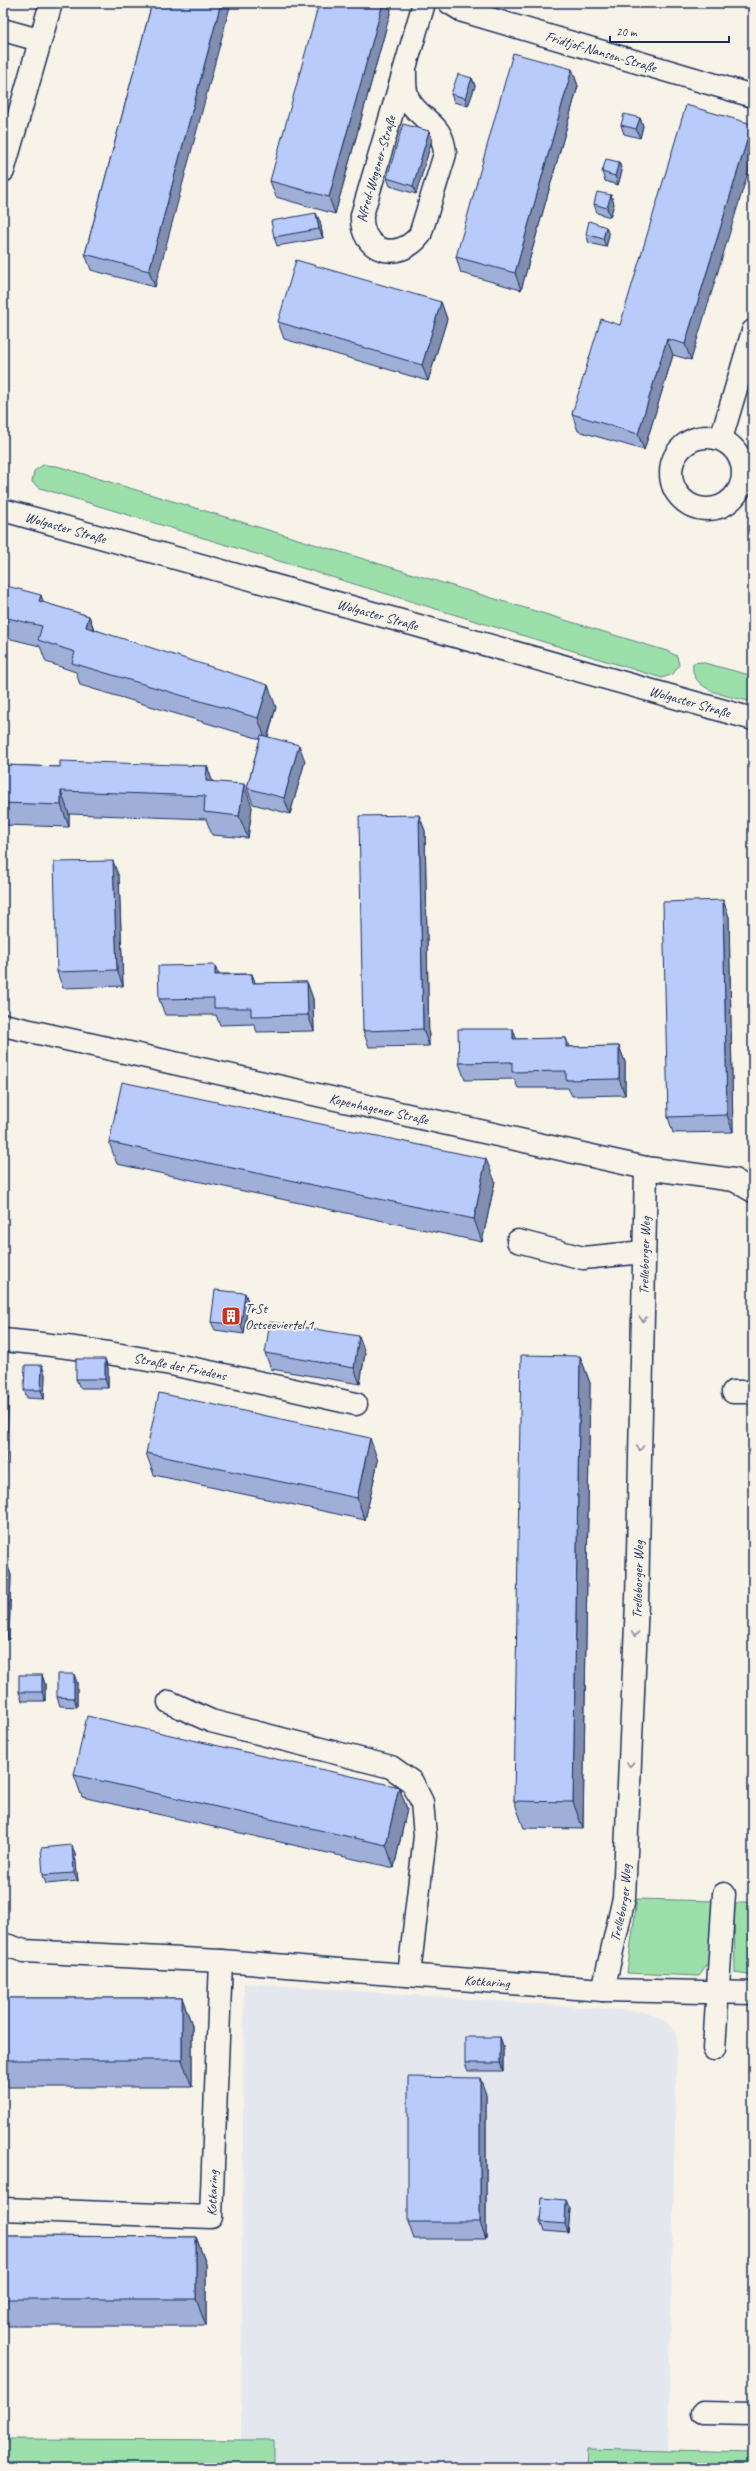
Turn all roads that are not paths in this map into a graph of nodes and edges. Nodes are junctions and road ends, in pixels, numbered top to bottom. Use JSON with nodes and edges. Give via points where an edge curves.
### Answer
{"nodes":[{"id":1,"x":51,"y":3,"type":"edge"},
{"id":2,"x":424,"y":3,"type":"edge"},
{"id":3,"x":450,"y":3,"type":"edge"},
{"id":4,"x":3,"y":30,"type":"edge"},
{"id":5,"x":39,"y":40,"type":"junction"},
{"id":6,"x":405,"y":69,"type":"junction"},
{"id":7,"x":753,"y":96,"type":"edge"},
{"id":8,"x":3,"y":171,"type":"edge"},
{"id":9,"x":753,"y":331,"type":"edge"},
{"id":10,"x":750,"y":353,"type":"edge"},
{"id":11,"x":721,"y":439,"type":"dead end"},
{"id":12,"x":3,"y":510,"type":"edge"},
{"id":13,"x":753,"y":719,"type":"edge"},
{"id":14,"x":3,"y":1025,"type":"edge"},
{"id":15,"x":646,"y":1168,"type":"junction"},
{"id":16,"x":753,"y":1191,"type":"edge"},
{"id":17,"x":518,"y":1241,"type":"dead end"},
{"id":18,"x":644,"y":1252,"type":"junction"},
{"id":19,"x":3,"y":1340,"type":"edge"},
{"id":20,"x":356,"y":1404,"type":"dead end"},
{"id":21,"x":169,"y":1702,"type":"dead end"},
{"id":22,"x":724,"y":1894,"type":"dead end"},
{"id":23,"x":3,"y":1944,"type":"edge"},
{"id":24,"x":221,"y":1961,"type":"junction"},
{"id":25,"x":409,"y":1975,"type":"junction"},
{"id":26,"x":603,"y":1990,"type":"junction"},
{"id":27,"x":718,"y":1992,"type":"junction"},
{"id":28,"x":753,"y":1993,"type":"edge"},
{"id":29,"x":714,"y":2049,"type":"dead end"},
{"id":30,"x":3,"y":2209,"type":"edge"},
{"id":31,"x":703,"y":2413,"type":"dead end"},
{"id":32,"x":753,"y":2414,"type":"edge"}],
"edges":[{"from":1,"to":5,"type":"street"},
{"from":2,"to":6,"type":"street","name":"Alfred-Wegener-Straße"},
{"from":3,"to":7,"type":"street","name":"Fridtjof-Nansen-Straße","via":[[463,11]]},
{"from":4,"to":5,"type":"street"},
{"from":5,"to":8,"type":"street"},
{"from":6,"to":6,"type":"street","name":"Alfred-Wegener-Straße","via":[[362,215],[365,237],[372,244],[394,251],[413,244],[420,235],[445,154],[444,140],[439,130],[411,104],[406,90]]},
{"from":9,"to":10,"type":"street"},
{"from":10,"to":11,"type":"street"},
{"from":12,"to":13,"type":"street","name":"Wolgaster Straße"},
{"from":14,"to":15,"type":"street","name":"Kopenhagener Straße"},
{"from":15,"to":16,"type":"street","name":"Kopenhagener Straße","via":[[734,1180]]},
{"from":15,"to":18,"type":"street","name":"Trelleborger Weg"},
{"from":17,"to":18,"type":"street","via":[[583,1258]]},
{"from":18,"to":26,"type":"street","name":"Trelleborger Weg","one_way":true,"via":[[637,1602],[624,1898]]},
{"from":19,"to":20,"type":"street","name":"Straße des Friedens","via":[[63,1345],[162,1361]]},
{"from":21,"to":25,"type":"street","via":[[211,1721],[392,1767],[412,1782],[422,1802],[425,1836]]},
{"from":22,"to":27,"type":"street"},
{"from":23,"to":24,"type":"street","name":"Kotkaring","via":[[24,1951]]},
{"from":24,"to":25,"type":"street","name":"Kotkaring"},
{"from":24,"to":30,"type":"street","name":"Kotkaring","via":[[211,2217]]},
{"from":25,"to":26,"type":"street","name":"Kotkaring"},
{"from":26,"to":27,"type":"street","name":"Kotkaring"},
{"from":27,"to":28,"type":"street","name":"Kotkaring"},
{"from":27,"to":29,"type":"street"},
{"from":31,"to":32,"type":"street"}]}
